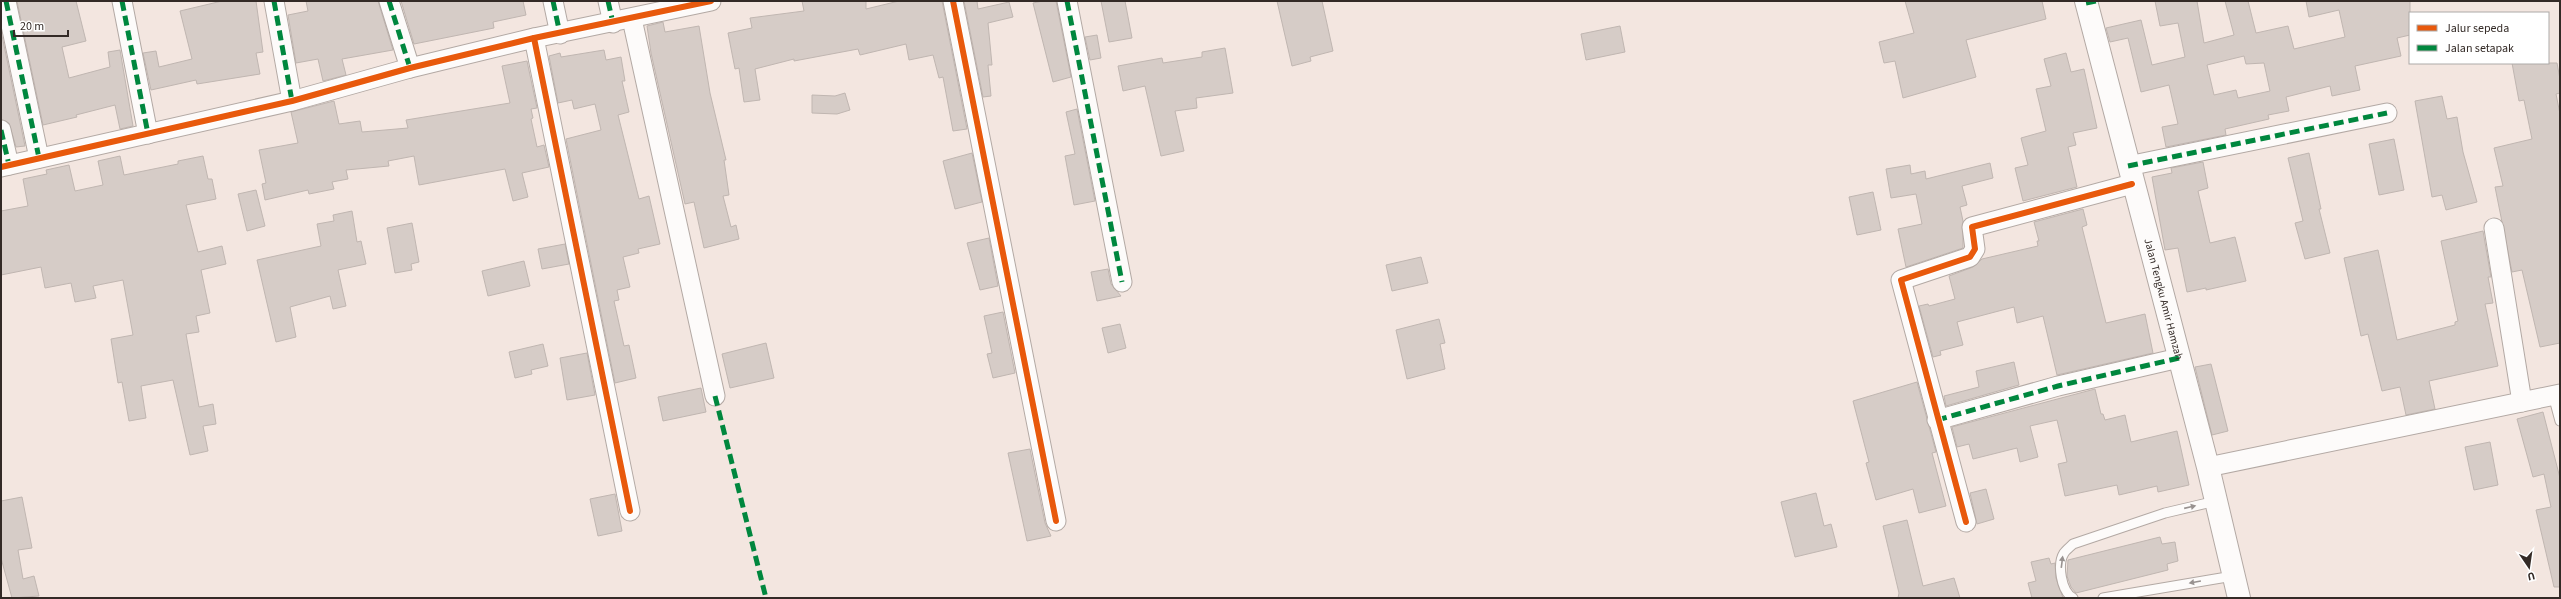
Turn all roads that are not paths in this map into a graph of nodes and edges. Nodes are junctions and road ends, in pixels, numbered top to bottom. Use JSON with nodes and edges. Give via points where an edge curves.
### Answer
{"nodes":[{"id":1,"x":6,"y":1,"type":"edge"},
{"id":2,"x":122,"y":1,"type":"edge"},
{"id":3,"x":274,"y":1,"type":"edge"},
{"id":4,"x":389,"y":1,"type":"edge"},
{"id":5,"x":553,"y":1,"type":"edge"},
{"id":6,"x":608,"y":1,"type":"edge"},
{"id":7,"x":711,"y":1,"type":"edge"},
{"id":8,"x":953,"y":1,"type":"edge"},
{"id":9,"x":1067,"y":1,"type":"edge"},
{"id":10,"x":2089,"y":2,"type":"edge"},
{"id":11,"x":632,"y":19,"type":"junction"},
{"id":12,"x":613,"y":23,"type":"junction"},
{"id":13,"x":560,"y":34,"type":"junction"},
{"id":14,"x":534,"y":38,"type":"junction"},
{"id":15,"x":410,"y":68,"type":"junction"},
{"id":16,"x":292,"y":101,"type":"junction"},
{"id":17,"x":2387,"y":113,"type":"dead end"},
{"id":18,"x":1,"y":130,"type":"edge"},
{"id":19,"x":148,"y":134,"type":"junction"},
{"id":20,"x":39,"y":158,"type":"junction"},
{"id":21,"x":5,"y":166,"type":"edge"},
{"id":22,"x":2130,"y":174,"type":"junction"},
{"id":23,"x":2494,"y":228,"type":"dead end"},
{"id":24,"x":1122,"y":282,"type":"dead end"},
{"id":25,"x":2179,"y":358,"type":"junction"},
{"id":26,"x":2557,"y":394,"type":"edge"},
{"id":27,"x":715,"y":396,"type":"dead end"},
{"id":28,"x":2522,"y":402,"type":"junction"},
{"id":29,"x":1937,"y":420,"type":"junction"},
{"id":30,"x":2560,"y":421,"type":"edge"},
{"id":31,"x":2208,"y":467,"type":"junction"},
{"id":32,"x":2216,"y":501,"type":"junction"},
{"id":33,"x":630,"y":511,"type":"dead end"},
{"id":34,"x":1056,"y":521,"type":"dead end"},
{"id":35,"x":1966,"y":522,"type":"dead end"},
{"id":36,"x":2233,"y":576,"type":"junction"},
{"id":37,"x":2073,"y":598,"type":"edge"},
{"id":38,"x":2103,"y":598,"type":"edge"},
{"id":39,"x":2239,"y":598,"type":"edge"}],
"edges":[{"from":1,"to":20,"type":"street"},
{"from":2,"to":19,"type":"street"},
{"from":3,"to":16,"type":"street"},
{"from":4,"to":15,"type":"street"},
{"from":5,"to":13,"type":"street"},
{"from":6,"to":12,"type":"street"},
{"from":7,"to":11,"type":"street"},
{"from":8,"to":34,"type":"street"},
{"from":9,"to":24,"type":"street"},
{"from":10,"to":22,"type":"highway","name":"Jalan Tengku Amir Hamzah"},
{"from":11,"to":12,"type":"street"},
{"from":11,"to":27,"type":"street"},
{"from":12,"to":13,"type":"street"},
{"from":13,"to":14,"type":"street"},
{"from":14,"to":15,"type":"street"},
{"from":14,"to":33,"type":"street"},
{"from":15,"to":16,"type":"street"},
{"from":16,"to":19,"type":"street"},
{"from":17,"to":22,"type":"street"},
{"from":18,"to":21,"type":"street"},
{"from":19,"to":20,"type":"street"},
{"from":20,"to":21,"type":"street"},
{"from":22,"to":25,"type":"highway","name":"Jalan Tengku Amir Hamzah"},
{"from":22,"to":29,"type":"street","via":[[1972,226],[1975,248],[1970,257],[1901,280]]},
{"from":23,"to":28,"type":"street"},
{"from":25,"to":29,"type":"street","via":[[2058,386]]},
{"from":25,"to":31,"type":"highway","name":"Jalan Tengku Amir Hamzah"},
{"from":26,"to":28,"type":"street"},
{"from":26,"to":30,"type":"lane"},
{"from":28,"to":31,"type":"street"},
{"from":29,"to":35,"type":"street"},
{"from":31,"to":32,"type":"highway","name":"Jalan Tengku Amir Hamzah"},
{"from":32,"to":36,"type":"highway","name":"Jalan Tengku Amir Hamzah"},
{"from":37,"to":32,"type":"lane","one_way":true,"via":[[2063,582],[2060,566],[2064,553],[2073,544],[2165,513]]},
{"from":36,"to":38,"type":"lane","one_way":true},
{"from":36,"to":39,"type":"highway","name":"Jalan Tengku Amir Hamzah"}]}
